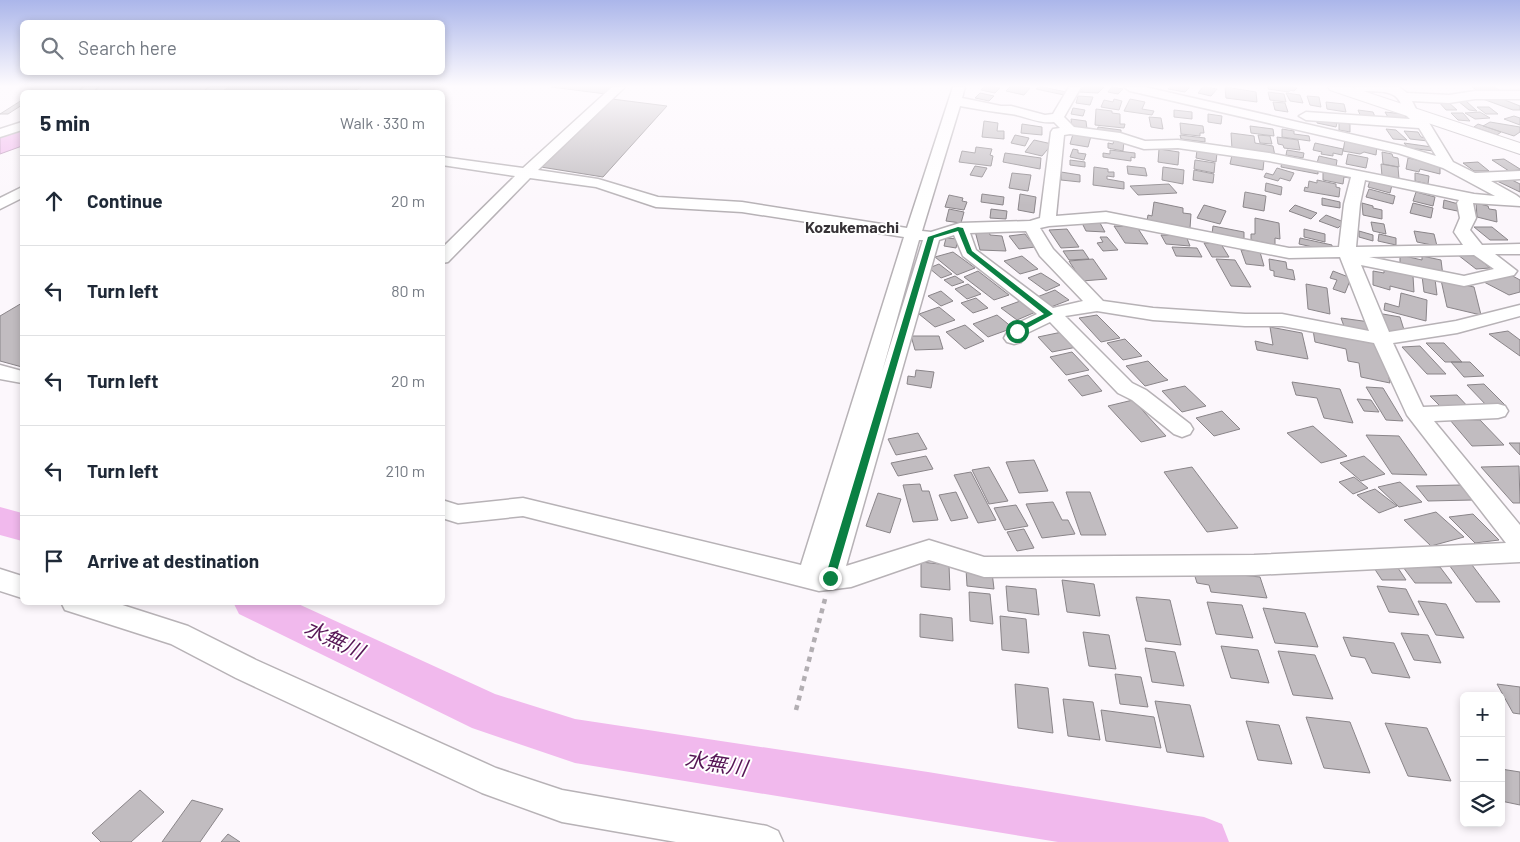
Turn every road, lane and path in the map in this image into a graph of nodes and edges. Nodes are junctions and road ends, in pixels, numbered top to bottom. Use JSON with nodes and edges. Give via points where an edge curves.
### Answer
{"nodes":[{"id":1,"x":577,"y":126,"type":"edge"},
{"id":2,"x":953,"y":126,"type":"edge"},
{"id":3,"x":953,"y":126,"type":"edge"},
{"id":4,"x":1066,"y":126,"type":"edge"},
{"id":5,"x":1300,"y":126,"type":"edge"},
{"id":6,"x":1422,"y":126,"type":"edge"},
{"id":7,"x":1442,"y":126,"type":"edge"},
{"id":8,"x":20,"y":127,"type":"edge"},
{"id":9,"x":1070,"y":130,"type":"junction"},
{"id":10,"x":0,"y":133,"type":"edge"},
{"id":11,"x":1520,"y":149,"type":"edge"},
{"id":12,"x":445,"y":161,"type":"edge"},
{"id":13,"x":1448,"y":164,"type":"junction"},
{"id":14,"x":526,"y":174,"type":"junction"},
{"id":15,"x":1359,"y":174,"type":"junction"},
{"id":16,"x":1520,"y":175,"type":"edge"},
{"id":17,"x":1474,"y":178,"type":"junction"},
{"id":18,"x":20,"y":193,"type":"edge"},
{"id":19,"x":1468,"y":198,"type":"junction"},
{"id":20,"x":1519,"y":203,"type":"edge"},
{"id":21,"x":0,"y":204,"type":"edge"},
{"id":22,"x":1048,"y":221,"type":"junction"},
{"id":23,"x":1031,"y":226,"type":"junction"},
{"id":24,"x":928,"y":227,"type":"junction"},
{"id":25,"x":960,"y":228,"type":"junction"},
{"id":26,"x":1480,"y":249,"type":"junction"},
{"id":27,"x":1520,"y":249,"type":"edge"},
{"id":28,"x":1347,"y":254,"type":"junction"},
{"id":29,"x":445,"y":255,"type":"edge"},
{"id":30,"x":1514,"y":274,"type":"edge"},
{"id":31,"x":1097,"y":306,"type":"junction"},
{"id":32,"x":1520,"y":310,"type":"edge"},
{"id":33,"x":1049,"y":314,"type":"junction"},
{"id":34,"x":1499,"y":316,"type":"junction"},
{"id":35,"x":1520,"y":328,"type":"edge"},
{"id":36,"x":1014,"y":338,"type":"dead end"},
{"id":37,"x":1382,"y":340,"type":"junction"},
{"id":38,"x":0,"y":372,"type":"edge"},
{"id":39,"x":20,"y":377,"type":"edge"},
{"id":40,"x":1498,"y":411,"type":"dead end"},
{"id":41,"x":1417,"y":414,"type":"junction"},
{"id":42,"x":1182,"y":429,"type":"dead end"},
{"id":43,"x":445,"y":510,"type":"edge"},
{"id":44,"x":1520,"y":542,"type":"edge"},
{"id":45,"x":1520,"y":552,"type":"edge"},
{"id":46,"x":820,"y":578,"type":"junction"},
{"id":47,"x":0,"y":580,"type":"edge"},
{"id":48,"x":20,"y":586,"type":"edge"},
{"id":49,"x":84,"y":605,"type":"edge"},
{"id":50,"x":796,"y":710,"type":"dead end"},
{"id":51,"x":767,"y":842,"type":"edge"}],
"edges":[{"from":1,"to":14,"type":"street"},
{"from":2,"to":24,"type":"street"},
{"from":3,"to":24,"type":"street"},
{"from":4,"to":9,"type":"street"},
{"from":5,"to":13,"type":"street"},
{"from":6,"to":13,"type":"street"},
{"from":7,"to":11,"type":"main road"},
{"from":8,"to":10,"type":"street"},
{"from":9,"to":15,"type":"street","via":[[1144,144],[1178,144]]},
{"from":9,"to":22,"type":"street","via":[[1058,132]]},
{"from":12,"to":14,"type":"street"},
{"from":13,"to":17,"type":"street"},
{"from":14,"to":24,"type":"street","via":[[598,183],[656,202],[742,207]]},
{"from":14,"to":29,"type":"street"},
{"from":15,"to":19,"type":"street"},
{"from":15,"to":28,"type":"street"},
{"from":16,"to":17,"type":"street"},
{"from":17,"to":20,"type":"street"},
{"from":18,"to":21,"type":"street"},
{"from":19,"to":20,"type":"street"},
{"from":19,"to":26,"type":"street","via":[[1465,203],[1468,218],[1462,233]]},
{"from":22,"to":23,"type":"street"},
{"from":22,"to":28,"type":"street","via":[[1113,217],[1289,253]]},
{"from":23,"to":25,"type":"street"},
{"from":23,"to":31,"type":"street","via":[[1046,252]]},
{"from":24,"to":25,"type":"street"},
{"from":24,"to":46,"type":"street"},
{"from":25,"to":33,"type":"street","via":[[969,252]]},
{"from":26,"to":27,"type":"street"},
{"from":26,"to":28,"type":"street"},
{"from":26,"to":30,"type":"street"},
{"from":28,"to":30,"type":"street","via":[[1365,262],[1464,281]]},
{"from":28,"to":37,"type":"street"},
{"from":31,"to":33,"type":"street","via":[[1066,308]]},
{"from":31,"to":37,"type":"street","via":[[1153,314],[1282,320]]},
{"from":32,"to":34,"type":"street"},
{"from":33,"to":36,"type":"street","via":[[1017,331]]},
{"from":33,"to":42,"type":"street","via":[[1125,388]]},
{"from":34,"to":35,"type":"street"},
{"from":34,"to":37,"type":"street"},
{"from":37,"to":41,"type":"street"},
{"from":38,"to":39,"type":"street"},
{"from":40,"to":41,"type":"street"},
{"from":41,"to":44,"type":"street"},
{"from":43,"to":46,"type":"street","via":[[458,514],[523,507]]},
{"from":45,"to":46,"type":"street","via":[[1254,564],[984,567],[929,550],[850,576]]},
{"from":46,"to":50,"type":"path"},
{"from":47,"to":48,"type":"street"},
{"from":49,"to":51,"type":"street","via":[[178,634],[246,669],[493,782],[562,806]]}]}
